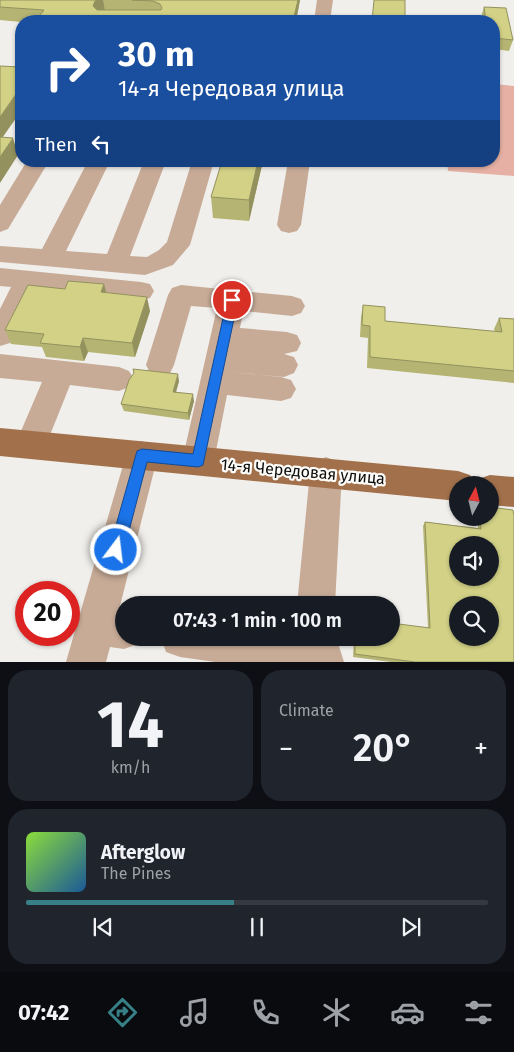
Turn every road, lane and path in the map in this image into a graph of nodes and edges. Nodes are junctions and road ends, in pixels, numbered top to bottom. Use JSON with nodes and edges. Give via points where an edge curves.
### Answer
{"nodes":[{"id":1,"x":325,"y":0,"type":"edge"},
{"id":2,"x":323,"y":15,"type":"edge"},
{"id":3,"x":34,"y":167,"type":"edge"},
{"id":4,"x":96,"y":167,"type":"edge"},
{"id":5,"x":153,"y":167,"type":"edge"},
{"id":6,"x":201,"y":167,"type":"edge"},
{"id":7,"x":298,"y":167,"type":"edge"},
{"id":8,"x":0,"y":224,"type":"edge"},
{"id":9,"x":289,"y":225,"type":"dead end"},
{"id":10,"x":0,"y":254,"type":"edge"},
{"id":11,"x":50,"y":258,"type":"junction"},
{"id":12,"x":114,"y":264,"type":"junction"},
{"id":13,"x":0,"y":277,"type":"edge"},
{"id":14,"x":28,"y":280,"type":"junction"},
{"id":15,"x":141,"y":291,"type":"dead end"},
{"id":16,"x":3,"y":323,"type":"edge"},
{"id":17,"x":224,"y":339,"type":"junction"},
{"id":18,"x":287,"y":345,"type":"junction"},
{"id":19,"x":160,"y":365,"type":"dead end"},
{"id":20,"x":0,"y":366,"type":"edge"},
{"id":21,"x":60,"y":373,"type":"junction"},
{"id":22,"x":119,"y":379,"type":"dead end"},
{"id":23,"x":15,"y":443,"type":"edge"},
{"id":24,"x":142,"y":455,"type":"junction"},
{"id":25,"x":198,"y":461,"type":"junction"},
{"id":26,"x":326,"y":472,"type":"junction"},
{"id":27,"x":449,"y":485,"type":"edge"},
{"id":28,"x":499,"y":491,"type":"edge"},
{"id":29,"x":514,"y":492,"type":"edge"},
{"id":30,"x":317,"y":596,"type":"edge"},
{"id":31,"x":110,"y":628,"type":"edge"},
{"id":32,"x":248,"y":646,"type":"edge"},
{"id":33,"x":324,"y":655,"type":"edge"},
{"id":34,"x":86,"y":662,"type":"edge"}],
"edges":[{"from":1,"to":2,"type":"street"},
{"from":3,"to":8,"type":"street"},
{"from":4,"to":11,"type":"street"},
{"from":5,"to":12,"type":"street"},
{"from":6,"to":12,"type":"street","via":[[178,245],[169,256],[159,263],[145,266]]},
{"from":7,"to":9,"type":"street"},
{"from":10,"to":11,"type":"street"},
{"from":11,"to":12,"type":"street"},
{"from":13,"to":14,"type":"street"},
{"from":14,"to":15,"type":"street"},
{"from":14,"to":16,"type":"street"},
{"from":17,"to":18,"type":"street"},
{"from":17,"to":18,"type":"street"},
{"from":17,"to":18,"type":"street"},
{"from":17,"to":19,"type":"street","via":[[181,295]]},
{"from":17,"to":25,"type":"street"},
{"from":20,"to":21,"type":"street"},
{"from":21,"to":22,"type":"street"},
{"from":21,"to":23,"type":"street"},
{"from":23,"to":24,"type":"main road","name":"14-я Чередовая улица"},
{"from":24,"to":25,"type":"main road","name":"14-я Чередовая улица"},
{"from":24,"to":31,"type":"street"},
{"from":25,"to":26,"type":"main road","name":"14-я Чередовая улица"},
{"from":26,"to":27,"type":"main road","name":"14-я Чередовая улица"},
{"from":26,"to":30,"type":"street"},
{"from":28,"to":29,"type":"main road"},
{"from":31,"to":34,"type":"street"},
{"from":32,"to":33,"type":"street"}]}
